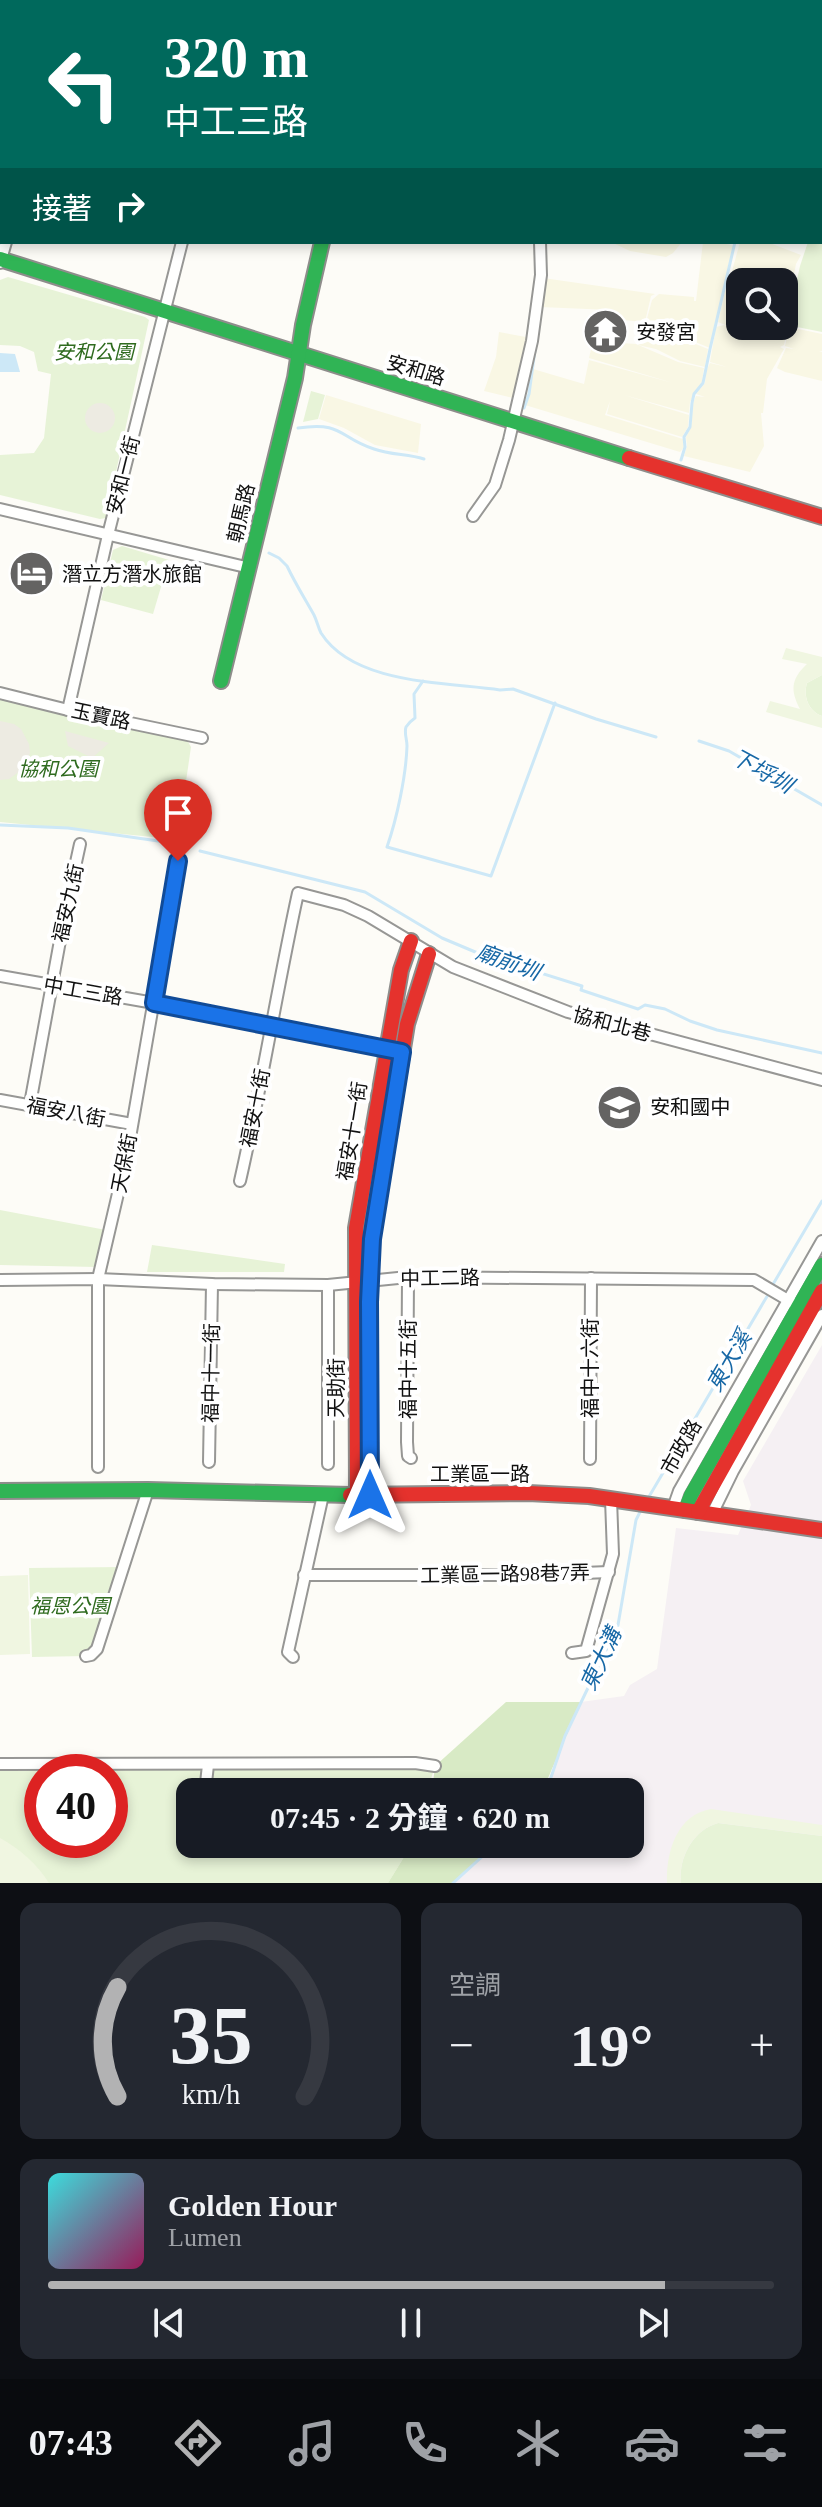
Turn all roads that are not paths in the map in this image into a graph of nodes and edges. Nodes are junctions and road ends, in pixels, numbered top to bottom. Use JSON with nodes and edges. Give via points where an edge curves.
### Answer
{"nodes":[{"id":1,"x":182,"y":244,"type":"edge"},
{"id":2,"x":322,"y":244,"type":"edge"},
{"id":3,"x":332,"y":244,"type":"edge"},
{"id":4,"x":540,"y":244,"type":"edge"},
{"id":5,"x":0,"y":261,"type":"edge"},
{"id":6,"x":165,"y":311,"type":"junction"},
{"id":7,"x":300,"y":354,"type":"junction"},
{"id":8,"x":513,"y":421,"type":"junction"},
{"id":9,"x":0,"y":509,"type":"edge"},
{"id":10,"x":473,"y":516,"type":"dead end"},
{"id":11,"x":822,"y":517,"type":"edge"},
{"id":12,"x":108,"y":535,"type":"junction"},
{"id":13,"x":250,"y":568,"type":"junction"},
{"id":14,"x":221,"y":681,"type":"dead end"},
{"id":15,"x":0,"y":693,"type":"edge"},
{"id":16,"x":68,"y":710,"type":"junction"},
{"id":17,"x":202,"y":738,"type":"dead end"},
{"id":18,"x":80,"y":844,"type":"dead end"},
{"id":19,"x":178,"y":861,"type":"dead end"},
{"id":20,"x":298,"y":893,"type":"joint"},
{"id":21,"x":411,"y":941,"type":"junction"},
{"id":22,"x":429,"y":954,"type":"junction"},
{"id":23,"x":0,"y":976,"type":"edge"},
{"id":24,"x":52,"y":985,"type":"junction"},
{"id":25,"x":154,"y":1003,"type":"junction"},
{"id":26,"x":271,"y":1026,"type":"junction"},
{"id":27,"x":386,"y":1049,"type":"junction"},
{"id":28,"x":402,"y":1052,"type":"junction"},
{"id":29,"x":822,"y":1080,"type":"edge"},
{"id":30,"x":0,"y":1100,"type":"edge"},
{"id":31,"x":30,"y":1104,"type":"junction"},
{"id":32,"x":132,"y":1124,"type":"junction"},
{"id":33,"x":240,"y":1181,"type":"dead end"},
{"id":34,"x":822,"y":1241,"type":"edge"},
{"id":35,"x":822,"y":1265,"type":"edge"},
{"id":36,"x":408,"y":1277,"type":"junction"},
{"id":37,"x":591,"y":1278,"type":"junction"},
{"id":38,"x":98,"y":1279,"type":"junction"},
{"id":39,"x":0,"y":1280,"type":"edge"},
{"id":40,"x":372,"y":1281,"type":"junction"},
{"id":41,"x":356,"y":1282,"type":"junction"},
{"id":42,"x":212,"y":1284,"type":"junction"},
{"id":43,"x":328,"y":1285,"type":"junction"},
{"id":44,"x":822,"y":1291,"type":"edge"},
{"id":45,"x":810,"y":1312,"type":"edge"},
{"id":46,"x":411,"y":1458,"type":"dead end"},
{"id":47,"x":590,"y":1459,"type":"dead end"},
{"id":48,"x":209,"y":1462,"type":"dead end"},
{"id":49,"x":328,"y":1464,"type":"dead end"},
{"id":50,"x":98,"y":1467,"type":"dead end"},
{"id":51,"x":148,"y":1490,"type":"junction"},
{"id":52,"x":0,"y":1491,"type":"edge"},
{"id":53,"x":364,"y":1494,"type":"junction"},
{"id":54,"x":323,"y":1495,"type":"junction"},
{"id":55,"x":616,"y":1500,"type":"junction"},
{"id":56,"x":686,"y":1510,"type":"junction"},
{"id":57,"x":822,"y":1530,"type":"edge"},
{"id":58,"x":609,"y":1572,"type":"junction"},
{"id":59,"x":304,"y":1575,"type":"junction"},
{"id":60,"x":572,"y":1653,"type":"dead end"},
{"id":61,"x":86,"y":1656,"type":"dead end"},
{"id":62,"x":293,"y":1657,"type":"dead end"},
{"id":63,"x":0,"y":1764,"type":"edge"},
{"id":64,"x":208,"y":1765,"type":"junction"},
{"id":65,"x":435,"y":1766,"type":"dead end"},
{"id":66,"x":207,"y":1778,"type":"edge"}],
"edges":[{"from":1,"to":6,"type":"street","name":"安和一街"},
{"from":2,"to":7,"type":"street","name":"朝馬路"},
{"from":3,"to":7,"type":"street","name":"朝馬路","via":[[310,338]]},
{"from":4,"to":8,"type":"street","via":[[532,341]]},
{"from":5,"to":6,"type":"street","name":"安和路"},
{"from":6,"to":7,"type":"street","name":"安和路"},
{"from":6,"to":12,"type":"street","name":"安和一街"},
{"from":7,"to":8,"type":"street","name":"安和路"},
{"from":7,"to":13,"type":"street","name":"朝馬路"},
{"from":8,"to":10,"type":"street","via":[[495,485]]},
{"from":8,"to":11,"type":"street","name":"安和路"},
{"from":9,"to":12,"type":"street"},
{"from":12,"to":13,"type":"street"},
{"from":12,"to":16,"type":"street","name":"安和一街"},
{"from":13,"to":14,"type":"street","name":"朝馬路"},
{"from":15,"to":16,"type":"street","name":"玉寶路"},
{"from":16,"to":17,"type":"street","name":"玉寶路"},
{"from":18,"to":24,"type":"street","name":"福安九街"},
{"from":19,"to":25,"type":"street","name":"天保街"},
{"from":20,"to":21,"type":"street","name":"協和北巷","via":[[344,905]]},
{"from":20,"to":26,"type":"street","name":"福安十街"},
{"from":21,"to":22,"type":"street","name":"協和北巷"},
{"from":21,"to":27,"type":"street","name":"福安十一街"},
{"from":22,"to":28,"type":"street","name":"天助街"},
{"from":22,"to":29,"type":"street","name":"協和北巷","via":[[568,1012]]},
{"from":23,"to":24,"type":"street","name":"中工三路"},
{"from":24,"to":25,"type":"street","name":"中工三路"},
{"from":24,"to":31,"type":"street","name":"福安九街"},
{"from":25,"to":26,"type":"street","name":"中工三路"},
{"from":25,"to":32,"type":"street","name":"天保街"},
{"from":26,"to":27,"type":"street","name":"中工三路"},
{"from":26,"to":33,"type":"street","name":"福安十街"},
{"from":27,"to":28,"type":"street","name":"中工三路"},
{"from":27,"to":41,"type":"street","name":"福安十一街","via":[[356,1228]]},
{"from":28,"to":40,"type":"street","name":"天助街","via":[[372,1239]]},
{"from":30,"to":31,"type":"street","name":"福安八街"},
{"from":31,"to":32,"type":"street","name":"福安八街"},
{"from":32,"to":38,"type":"street","name":"天保街"},
{"from":34,"to":45,"type":"street","name":"市政路"},
{"from":35,"to":45,"type":"street","name":"市政路"},
{"from":36,"to":37,"type":"street","name":"中工二路"},
{"from":36,"to":40,"type":"street","name":"中工二路"},
{"from":36,"to":46,"type":"street","name":"福中十五街"},
{"from":37,"to":45,"type":"street","name":"中工二路","via":[[754,1280]]},
{"from":37,"to":47,"type":"street","name":"福中十六街"},
{"from":38,"to":39,"type":"street","name":"中工二路"},
{"from":38,"to":42,"type":"street","name":"中工二路"},
{"from":38,"to":50,"type":"street","name":"天保街"},
{"from":40,"to":41,"type":"street","name":"中工二路"},
{"from":40,"to":53,"type":"street","name":"天助街"},
{"from":41,"to":43,"type":"street","name":"中工二路"},
{"from":41,"to":53,"type":"street","name":"天助街"},
{"from":42,"to":43,"type":"street","name":"中工二路"},
{"from":42,"to":48,"type":"street","name":"福中十一街"},
{"from":43,"to":49,"type":"street"},
{"from":44,"to":45,"type":"street","name":"市政路"},
{"from":45,"to":56,"type":"street","name":"市政路","via":[[698,1482]]},
{"from":45,"to":56,"type":"street","name":"市政路","via":[[733,1471]]},
{"from":51,"to":52,"type":"street","name":"工業區一路"},
{"from":51,"to":54,"type":"street","name":"工業區一路"},
{"from":51,"to":61,"type":"street","via":[[97,1649]]},
{"from":53,"to":54,"type":"street","name":"工業區一路"},
{"from":53,"to":55,"type":"street","name":"工業區一路","via":[[528,1493]]},
{"from":54,"to":59,"type":"street"},
{"from":55,"to":56,"type":"street","name":"工業區一路"},
{"from":55,"to":58,"type":"street"},
{"from":56,"to":57,"type":"street"},
{"from":58,"to":59,"type":"street","name":"工業區一路98巷7弄"},
{"from":58,"to":60,"type":"street","name":"工業區一路98巷7弄","via":[[586,1651]]},
{"from":59,"to":62,"type":"street","via":[[288,1652]]},
{"from":63,"to":64,"type":"street"},
{"from":64,"to":65,"type":"street"},
{"from":64,"to":66,"type":"street"}]}
